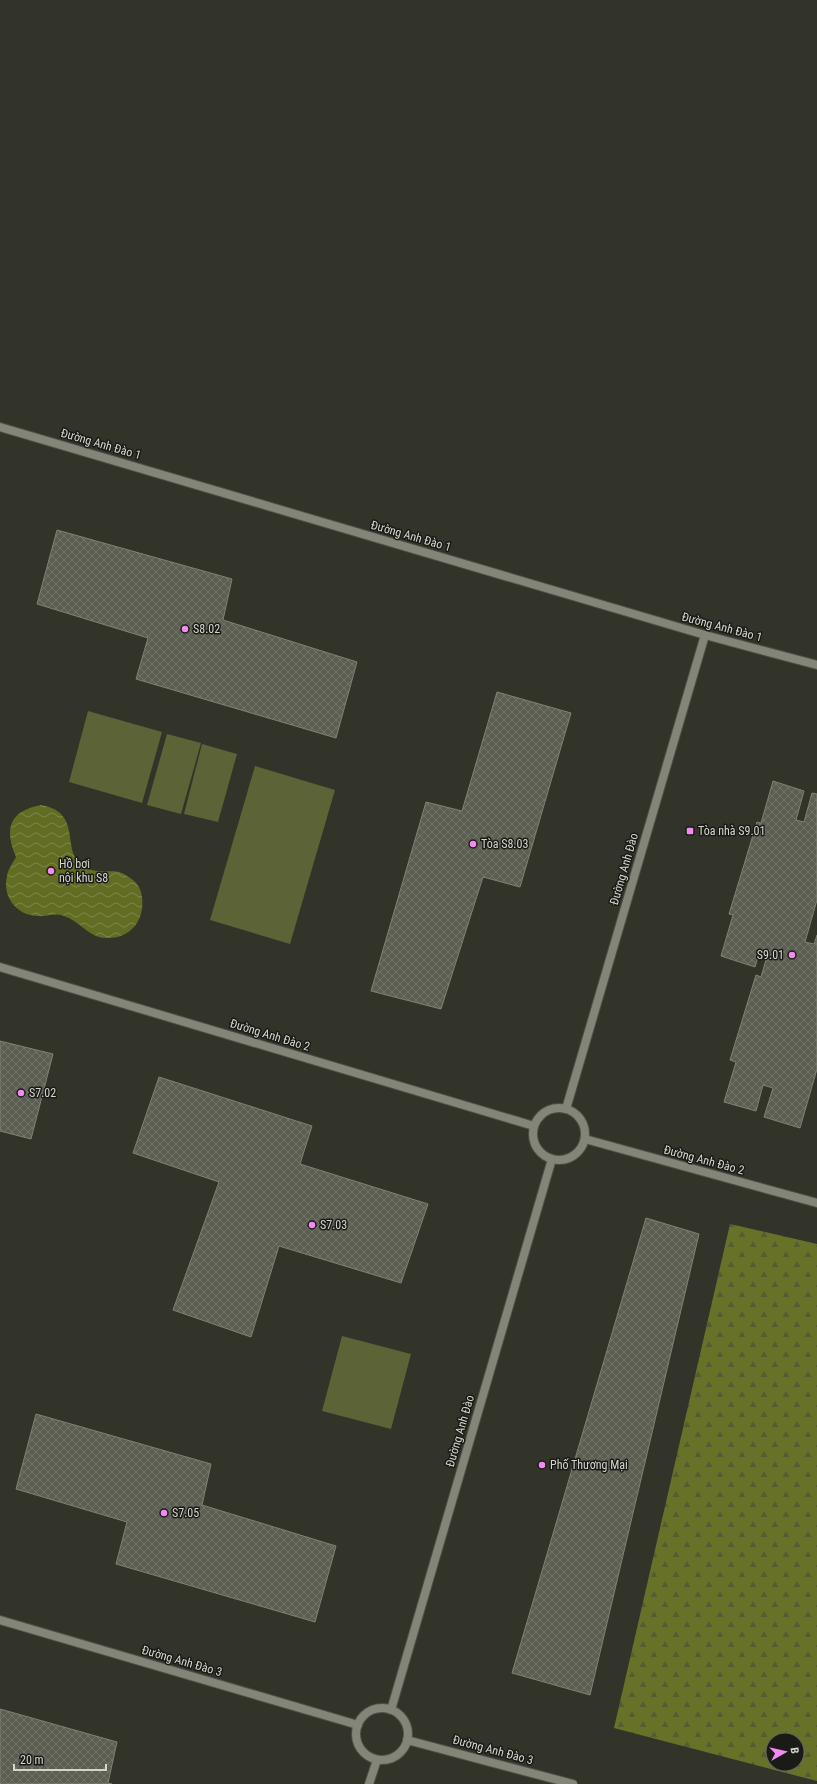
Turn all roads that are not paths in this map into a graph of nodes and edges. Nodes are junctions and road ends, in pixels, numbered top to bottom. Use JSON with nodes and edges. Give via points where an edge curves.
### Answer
{"nodes":[{"id":1,"x":0,"y":427,"type":"edge"},
{"id":2,"x":705,"y":635,"type":"junction"},
{"id":3,"x":817,"y":665,"type":"edge"},
{"id":4,"x":0,"y":967,"type":"edge"},
{"id":5,"x":566,"y":1109,"type":"junction"},
{"id":6,"x":534,"y":1126,"type":"junction"},
{"id":7,"x":585,"y":1139,"type":"junction"},
{"id":8,"x":552,"y":1159,"type":"junction"},
{"id":9,"x":817,"y":1203,"type":"edge"},
{"id":10,"x":0,"y":1620,"type":"edge"},
{"id":11,"x":391,"y":1710,"type":"junction"},
{"id":12,"x":358,"y":1725,"type":"junction"},
{"id":13,"x":408,"y":1740,"type":"junction"},
{"id":14,"x":377,"y":1760,"type":"junction"},
{"id":15,"x":369,"y":1784,"type":"edge"},
{"id":16,"x":573,"y":1784,"type":"edge"}],
"edges":[{"from":1,"to":2,"type":"street","name":"Đường Anh Đào 1"},
{"from":2,"to":3,"type":"street","name":"Đường Anh Đào 1"},
{"from":2,"to":5,"type":"street","name":"Đường Anh Đào"},
{"from":4,"to":6,"type":"street","name":"Đường Anh Đào 2"},
{"from":5,"to":6,"type":"street","via":[[547,1111],[540,1116]]},
{"from":5,"to":7,"type":"street","via":[[580,1117],[585,1128]]},
{"from":6,"to":8,"type":"street","via":[[536,1146]]},
{"from":7,"to":8,"type":"street","via":[[581,1148],[572,1157]]},
{"from":7,"to":9,"type":"street","name":"Đường Anh Đào 2"},
{"from":8,"to":11,"type":"street","name":"Đường Anh Đào"},
{"from":10,"to":12,"type":"street","name":"Đường Anh Đào 3"},
{"from":11,"to":12,"type":"street","via":[[371,1710]]},
{"from":11,"to":13,"type":"street","via":[[401,1716],[406,1723]]},
{"from":12,"to":14,"type":"street","via":[[356,1737],[360,1748],[369,1757]]},
{"from":13,"to":14,"type":"street","via":[[396,1756]]},
{"from":13,"to":16,"type":"street","name":"Đường Anh Đào 3"},
{"from":14,"to":15,"type":"street"}]}
